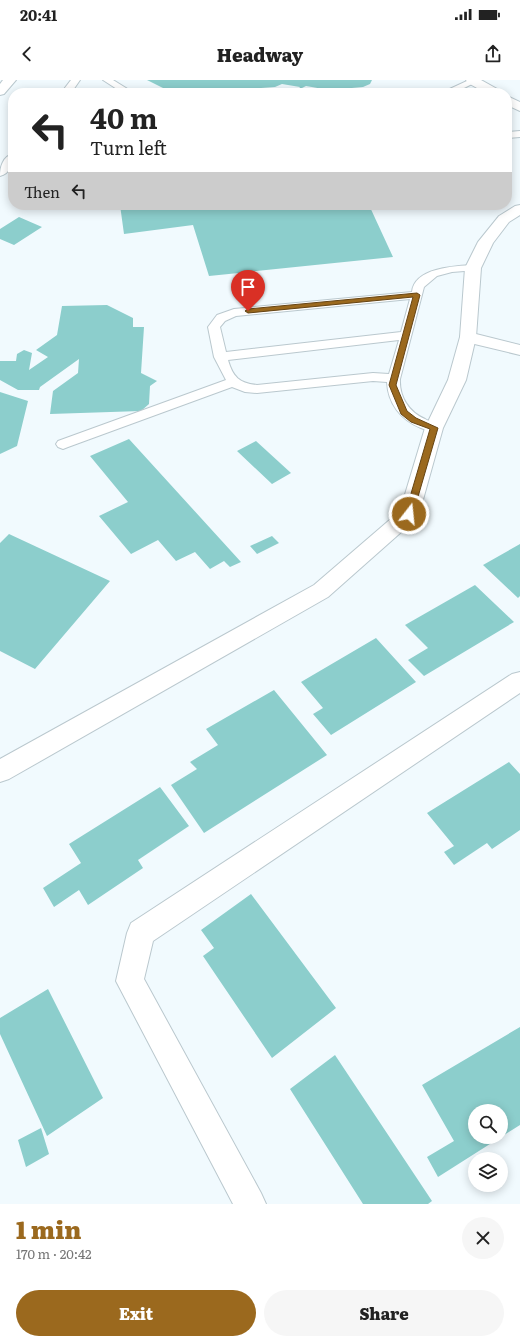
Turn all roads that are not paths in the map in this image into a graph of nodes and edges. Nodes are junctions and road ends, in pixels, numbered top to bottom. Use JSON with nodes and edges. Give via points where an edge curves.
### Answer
{"nodes":[{"id":1,"x":10,"y":80,"type":"edge"},
{"id":2,"x":76,"y":80,"type":"edge"},
{"id":3,"x":107,"y":80,"type":"edge"},
{"id":4,"x":473,"y":81,"type":"edge"},
{"id":5,"x":70,"y":88,"type":"edge"},
{"id":6,"x":121,"y":88,"type":"edge"},
{"id":7,"x":457,"y":88,"type":"edge"},
{"id":8,"x":486,"y":88,"type":"edge"},
{"id":9,"x":0,"y":91,"type":"edge"},
{"id":10,"x":8,"y":164,"type":"edge"},
{"id":11,"x":0,"y":174,"type":"edge"},
{"id":12,"x":520,"y":209,"type":"edge"},
{"id":13,"x":473,"y":268,"type":"junction"},
{"id":14,"x":417,"y":295,"type":"junction"},
{"id":15,"x":406,"y":335,"type":"junction"},
{"id":16,"x":468,"y":337,"type":"junction"},
{"id":17,"x":520,"y":350,"type":"edge"},
{"id":18,"x":220,"y":357,"type":"junction"},
{"id":19,"x":394,"y":379,"type":"junction"},
{"id":20,"x":234,"y":382,"type":"junction"},
{"id":21,"x":434,"y":428,"type":"junction"},
{"id":22,"x":63,"y":444,"type":"dead end"},
{"id":23,"x":520,"y":680,"type":"edge"},
{"id":24,"x":0,"y":771,"type":"edge"},
{"id":25,"x":250,"y":1204,"type":"edge"}],
"edges":[{"from":1,"to":9,"type":"street"},
{"from":2,"to":5,"type":"lane"},
{"from":3,"to":6,"type":"lane"},
{"from":4,"to":7,"type":"lane"},
{"from":4,"to":8,"type":"street"},
{"from":10,"to":11,"type":"lane"},
{"from":12,"to":13,"type":"street","via":[[504,219],[490,236]]},
{"from":13,"to":14,"type":"lane","via":[[452,269],[433,274],[418,286]]},
{"from":13,"to":16,"type":"street"},
{"from":14,"to":15,"type":"lane"},
{"from":14,"to":18,"type":"lane","via":[[234,313],[221,318],[214,327]]},
{"from":15,"to":18,"type":"lane"},
{"from":15,"to":19,"type":"lane"},
{"from":16,"to":17,"type":"street"},
{"from":16,"to":21,"type":"street","via":[[457,380]]},
{"from":18,"to":20,"type":"lane"},
{"from":19,"to":20,"type":"lane","via":[[373,377],[257,390]]},
{"from":19,"to":21,"type":"lane","via":[[393,385],[403,412],[413,420]]},
{"from":20,"to":22,"type":"lane"},
{"from":21,"to":24,"type":"street","via":[[409,514],[321,591]]},
{"from":23,"to":25,"type":"street","via":[[141,933],[130,981]]}]}
